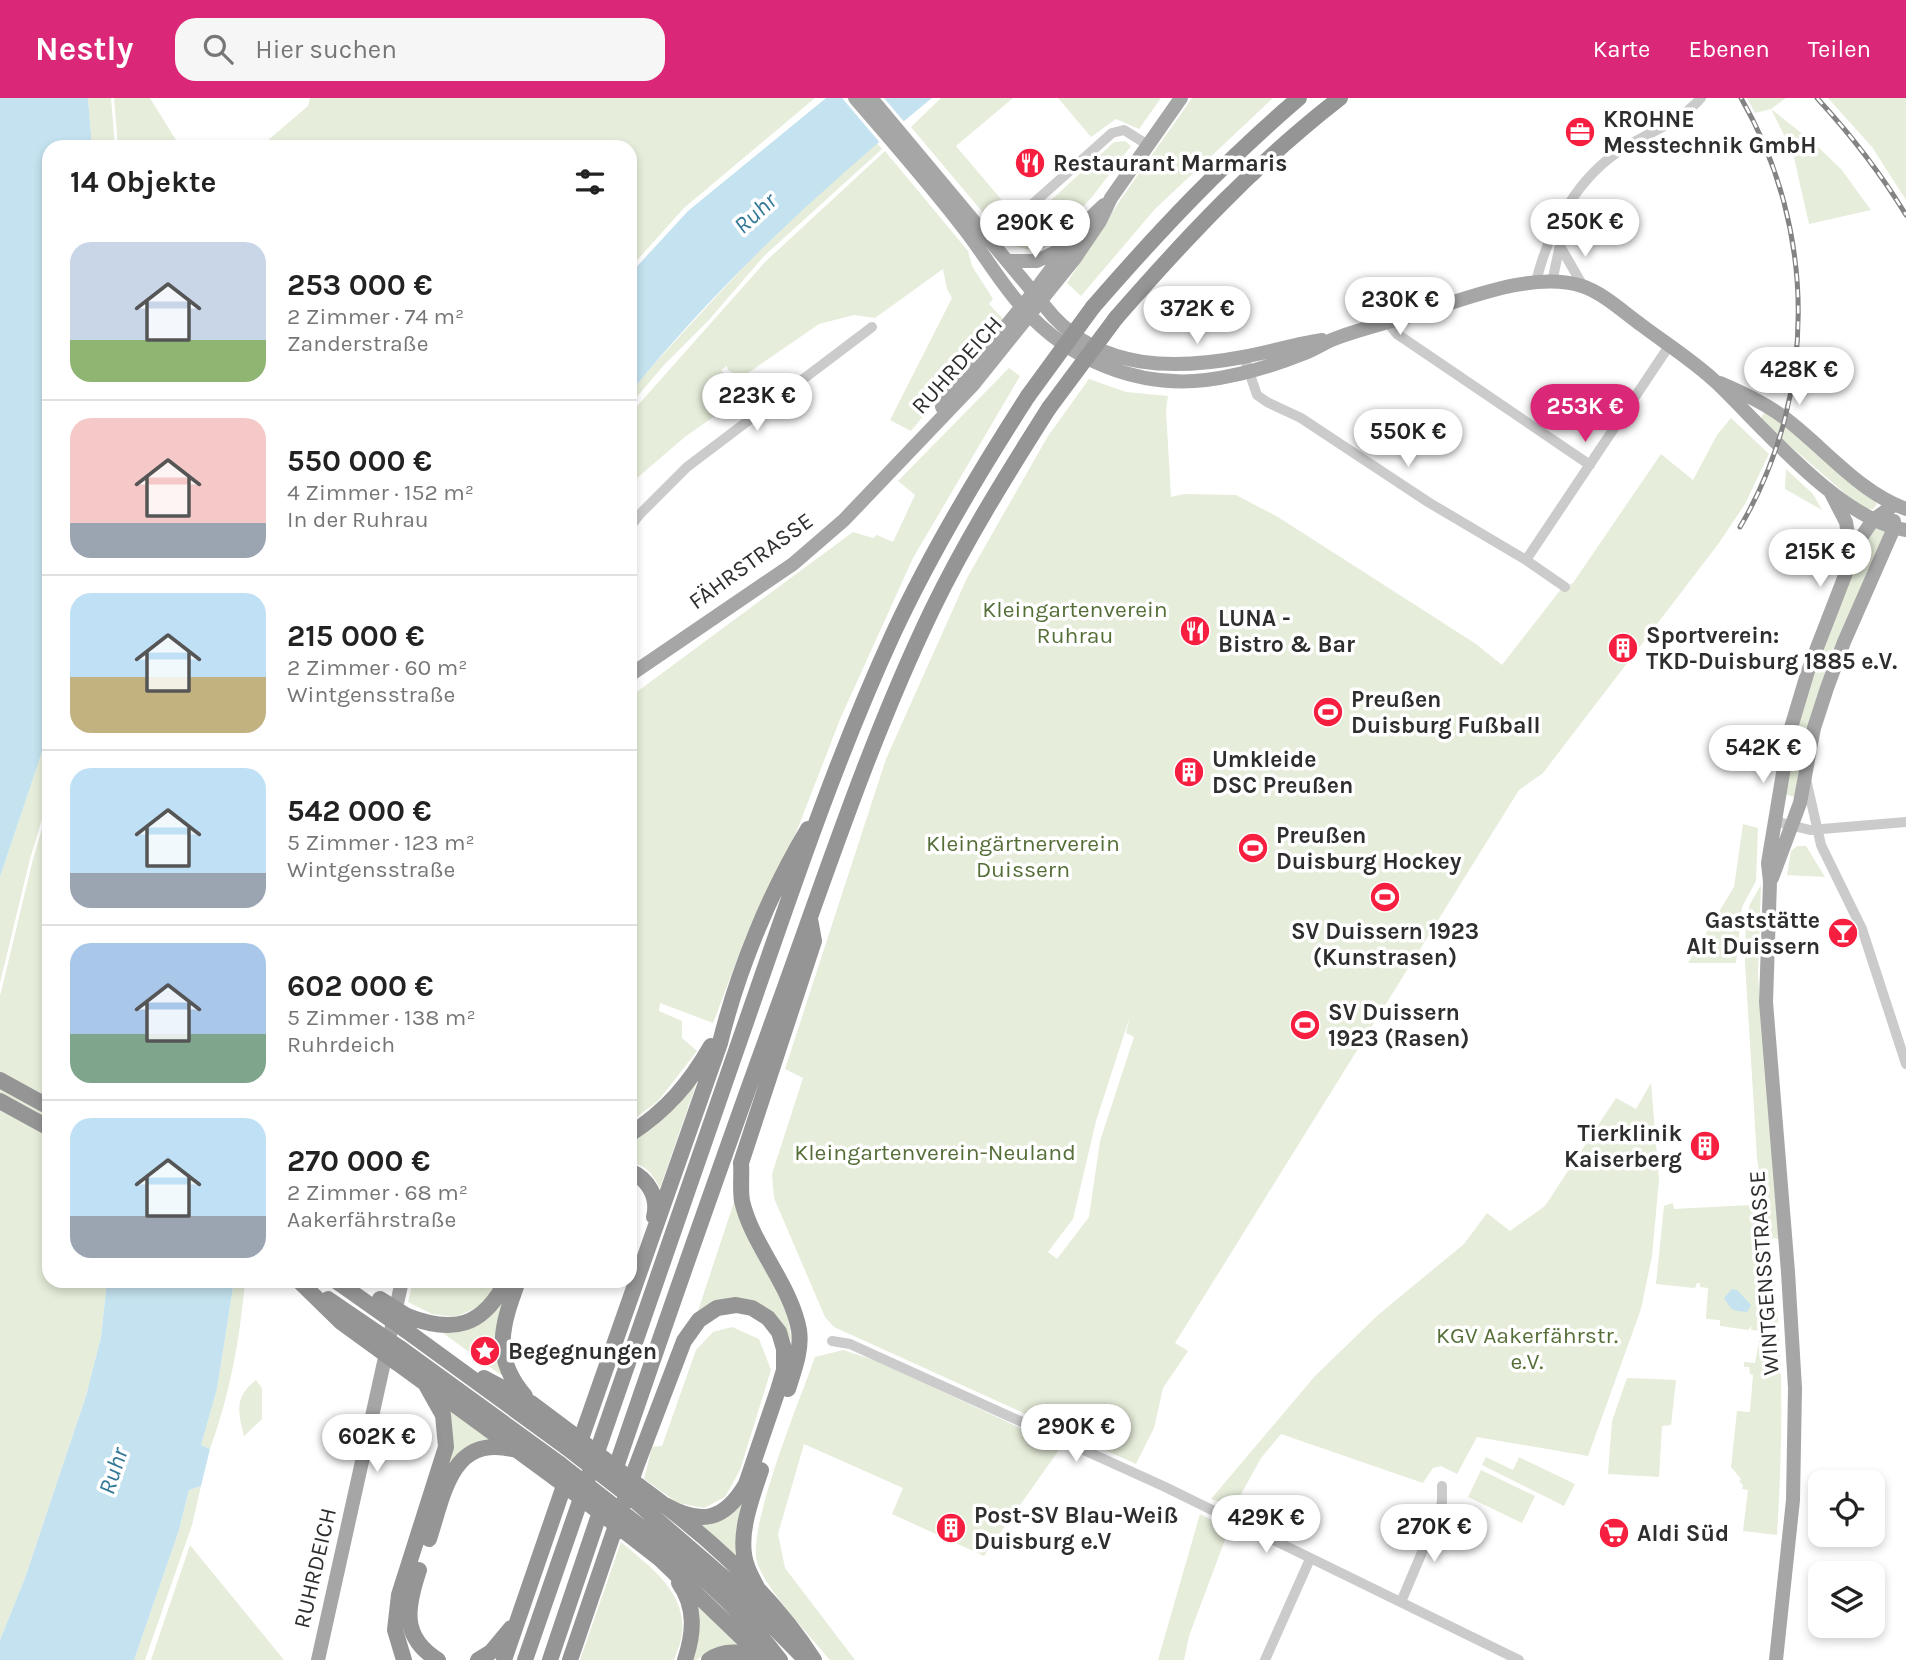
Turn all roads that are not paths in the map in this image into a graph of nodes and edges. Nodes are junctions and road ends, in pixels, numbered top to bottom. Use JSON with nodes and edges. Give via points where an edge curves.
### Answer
{"nodes":[{"id":1,"x":855,"y":98,"type":"edge"},
{"id":2,"x":871,"y":98,"type":"edge"},
{"id":3,"x":1181,"y":98,"type":"edge"},
{"id":4,"x":1299,"y":98,"type":"edge"},
{"id":5,"x":1340,"y":98,"type":"edge"},
{"id":6,"x":1701,"y":98,"type":"edge"},
{"id":7,"x":1148,"y":145,"type":"junction"},
{"id":8,"x":1111,"y":198,"type":"junction"},
{"id":9,"x":1571,"y":201,"type":"junction"},
{"id":10,"x":1028,"y":208,"type":"dead end"},
{"id":11,"x":959,"y":213,"type":"junction"},
{"id":12,"x":1560,"y":246,"type":"junction"},
{"id":13,"x":1065,"y":248,"type":"junction"},
{"id":14,"x":1008,"y":261,"type":"junction"},
{"id":15,"x":1536,"y":282,"type":"junction"},
{"id":16,"x":1552,"y":282,"type":"junction"},
{"id":17,"x":1583,"y":286,"type":"junction"},
{"id":18,"x":1037,"y":298,"type":"junction"},
{"id":19,"x":1026,"y":312,"type":"junction"},
{"id":20,"x":1388,"y":323,"type":"junction"},
{"id":21,"x":872,"y":327,"type":"dead end"},
{"id":22,"x":1669,"y":346,"type":"junction"},
{"id":23,"x":1246,"y":364,"type":"junction"},
{"id":24,"x":1715,"y":381,"type":"junction"},
{"id":25,"x":917,"y":442,"type":"joint"},
{"id":26,"x":1590,"y":465,"type":"junction"},
{"id":27,"x":1829,"y":489,"type":"junction"},
{"id":28,"x":1900,"y":507,"type":"edge"},
{"id":29,"x":637,"y":518,"type":"edge"},
{"id":30,"x":1873,"y":520,"type":"junction"},
{"id":31,"x":1900,"y":529,"type":"edge"},
{"id":32,"x":1851,"y":556,"type":"junction"},
{"id":33,"x":1526,"y":560,"type":"junction"},
{"id":34,"x":1565,"y":587,"type":"dead end"},
{"id":35,"x":637,"y":670,"type":"edge"},
{"id":36,"x":1806,"y":779,"type":"junction"},
{"id":37,"x":823,"y":803,"type":"junction"},
{"id":38,"x":1906,"y":822,"type":"edge"},
{"id":39,"x":1782,"y":823,"type":"junction"},
{"id":40,"x":1818,"y":830,"type":"junction"},
{"id":41,"x":810,"y":919,"type":"junction"},
{"id":42,"x":727,"y":1016,"type":"junction"},
{"id":43,"x":1906,"y":1064,"type":"edge"},
{"id":44,"x":0,"y":1080,"type":"edge"},
{"id":45,"x":0,"y":1101,"type":"edge"},
{"id":46,"x":42,"y":1103,"type":"edge"},
{"id":47,"x":42,"y":1124,"type":"edge"},
{"id":48,"x":637,"y":1129,"type":"edge"},
{"id":49,"x":637,"y":1174,"type":"edge"},
{"id":50,"x":690,"y":1250,"type":"junction"},
{"id":51,"x":639,"y":1271,"type":"junction"},
{"id":52,"x":637,"y":1277,"type":"edge"},
{"id":53,"x":306,"y":1288,"type":"edge"},
{"id":54,"x":350,"y":1288,"type":"edge"},
{"id":55,"x":400,"y":1288,"type":"edge"},
{"id":56,"x":502,"y":1288,"type":"edge"},
{"id":57,"x":516,"y":1288,"type":"edge"},
{"id":58,"x":633,"y":1288,"type":"edge"},
{"id":59,"x":406,"y":1323,"type":"junction"},
{"id":60,"x":832,"y":1342,"type":"dead end"},
{"id":61,"x":398,"y":1355,"type":"junction"},
{"id":62,"x":442,"y":1356,"type":"junction"},
{"id":63,"x":425,"y":1383,"type":"junction"},
{"id":64,"x":531,"y":1403,"type":"junction"},
{"id":65,"x":568,"y":1440,"type":"junction"},
{"id":66,"x":520,"y":1451,"type":"junction"},
{"id":67,"x":636,"y":1466,"type":"junction"},
{"id":68,"x":557,"y":1471,"type":"junction"},
{"id":69,"x":1442,"y":1486,"type":"dead end"},
{"id":70,"x":637,"y":1493,"type":"junction"},
{"id":71,"x":665,"y":1505,"type":"junction"},
{"id":72,"x":626,"y":1524,"type":"junction"},
{"id":73,"x":660,"y":1559,"type":"junction"},
{"id":74,"x":1310,"y":1559,"type":"junction"},
{"id":75,"x":759,"y":1591,"type":"junction"},
{"id":76,"x":1401,"y":1602,"type":"junction"},
{"id":77,"x":520,"y":1614,"type":"junction"},
{"id":78,"x":318,"y":1660,"type":"edge"},
{"id":79,"x":404,"y":1660,"type":"edge"},
{"id":80,"x":438,"y":1660,"type":"edge"},
{"id":81,"x":478,"y":1660,"type":"edge"},
{"id":82,"x":504,"y":1660,"type":"edge"},
{"id":83,"x":525,"y":1660,"type":"edge"},
{"id":84,"x":550,"y":1660,"type":"edge"},
{"id":85,"x":570,"y":1660,"type":"edge"},
{"id":86,"x":685,"y":1660,"type":"edge"},
{"id":87,"x":709,"y":1660,"type":"edge"},
{"id":88,"x":763,"y":1660,"type":"edge"},
{"id":89,"x":780,"y":1660,"type":"edge"},
{"id":90,"x":806,"y":1660,"type":"edge"},
{"id":91,"x":814,"y":1660,"type":"edge"},
{"id":92,"x":1265,"y":1660,"type":"edge"},
{"id":93,"x":1519,"y":1660,"type":"edge"},
{"id":94,"x":1776,"y":1660,"type":"edge"}],
"edges":[{"from":1,"to":11,"type":"main road"},
{"from":2,"to":11,"type":"main road"},
{"from":3,"to":7,"type":"main road","name":"RUHRDEICH"},
{"from":4,"to":37,"type":"highway","bridge":true,"via":[[1162,227],[1093,307],[1028,396],[957,513],[894,633]]},
{"from":5,"to":41,"type":"highway","bridge":true,"via":[[1250,174],[1186,238],[1116,318],[1049,408],[990,500],[931,613],[871,750]]},
{"from":6,"to":9,"type":"street","via":[[1668,126],[1623,148],[1598,168]]},
{"from":7,"to":8,"type":"main road","name":"RUHRDEICH"},
{"from":7,"to":10,"type":"street","via":[[1124,130],[1112,133]]},
{"from":8,"to":13,"type":"main road","name":"RUHRDEICH"},
{"from":8,"to":18,"type":"main road","name":"RUHRDEICH","via":[[1075,258]]},
{"from":9,"to":12,"type":"street"},
{"from":9,"to":15,"type":"street","via":[[1549,242]]},
{"from":11,"to":14,"type":"main road"},
{"from":11,"to":19,"type":"main road"},
{"from":12,"to":16,"type":"street"},
{"from":12,"to":17,"type":"street"},
{"from":13,"to":14,"type":"main road","via":[[1037,261]]},
{"from":13,"to":18,"type":"main road","name":"RUHRDEICH"},
{"from":14,"to":18,"type":"main road"},
{"from":15,"to":16,"type":"main road"},
{"from":15,"to":20,"type":"main road"},
{"from":16,"to":17,"type":"main road"},
{"from":17,"to":22,"type":"main road"},
{"from":18,"to":19,"type":"main road","name":"RUHRDEICH"},
{"from":18,"to":23,"type":"main road","via":[[1073,334],[1116,357],[1153,364]]},
{"from":19,"to":23,"type":"main road","via":[[1063,344],[1091,360],[1149,379],[1204,380]]},
{"from":19,"to":25,"type":"main road","name":"RUHRDEICH","via":[[972,386]]},
{"from":20,"to":23,"type":"main road","via":[[1303,354]]},
{"from":20,"to":26,"type":"street","via":[[1396,334]]},
{"from":21,"to":29,"type":"street","via":[[687,467]]},
{"from":22,"to":24,"type":"main road"},
{"from":22,"to":26,"type":"street"},
{"from":23,"to":33,"type":"street","via":[[1257,395],[1267,402],[1301,418]]},
{"from":24,"to":27,"type":"main road"},
{"from":24,"to":28,"type":"main road","via":[[1781,415],[1860,481]]},
{"from":25,"to":35,"type":"main road","name":"FÄHRSTRASSE","via":[[844,520],[793,564]]},
{"from":26,"to":33,"type":"street"},
{"from":27,"to":30,"type":"main road"},
{"from":27,"to":32,"type":"main road","name":"WINTGENSSTRASSE","via":[[1846,522]]},
{"from":28,"to":30,"type":"main road","name":"WINTGENSSTRASSE"},
{"from":28,"to":31,"type":"main road","name":"WINTGENSSTRASSE"},
{"from":30,"to":31,"type":"main road"},
{"from":30,"to":32,"type":"main road","name":"WINTGENSSTRASSE"},
{"from":31,"to":36,"type":"main road","name":"WINTGENSSTRASSE","via":[[1844,642],[1811,739]]},
{"from":32,"to":39,"type":"main road","name":"WINTGENSSTRASSE","via":[[1790,731]]},
{"from":33,"to":34,"type":"street"},
{"from":36,"to":39,"type":"main road","name":"WINTGENSSTRASSE"},
{"from":36,"to":40,"type":"street"},
{"from":37,"to":42,"type":"highway","via":[[761,923]]},
{"from":37,"to":83,"type":"highway"},
{"from":38,"to":40,"type":"street"},
{"from":39,"to":40,"type":"street"},
{"from":39,"to":94,"type":"main road","name":"WINTGENSSTRASSE","via":[[1768,863],[1766,1002],[1795,1388],[1793,1500]]},
{"from":40,"to":43,"type":"street","via":[[1826,858],[1862,929]]},
{"from":41,"to":50,"type":"highway"},
{"from":41,"to":75,"type":"highway","via":[[814,940],[741,1163],[742,1200],[748,1218],[799,1332],[798,1359],[745,1529],[746,1565]]},
{"from":42,"to":48,"type":"highway","via":[[684,1088]]},
{"from":42,"to":51,"type":"highway"},
{"from":44,"to":46,"type":"highway"},
{"from":45,"to":47,"type":"highway"},
{"from":49,"to":51,"type":"highway","via":[[649,1184],[656,1209]]},
{"from":50,"to":67,"type":"highway"},
{"from":50,"to":84,"type":"highway"},
{"from":51,"to":52,"type":"highway"},
{"from":53,"to":61,"type":"highway","bridge":true,"via":[[341,1322]]},
{"from":54,"to":59,"type":"highway","bridge":true},
{"from":55,"to":78,"type":"main road","name":"RUHRDEICH"},
{"from":56,"to":59,"type":"highway","via":[[473,1320],[441,1326]]},
{"from":57,"to":64,"type":"highway","via":[[502,1344],[508,1372]]},
{"from":58,"to":77,"type":"highway"},
{"from":59,"to":62,"type":"highway"},
{"from":60,"to":74,"type":"street","via":[[850,1345],[1163,1486]]},
{"from":61,"to":63,"type":"highway"},
{"from":61,"to":68,"type":"highway"},
{"from":62,"to":64,"type":"highway"},
{"from":62,"to":65,"type":"highway"},
{"from":63,"to":66,"type":"highway"},
{"from":63,"to":79,"type":"highway","via":[[443,1415],[446,1447],[399,1595],[395,1630]]},
{"from":64,"to":65,"type":"highway"},
{"from":65,"to":70,"type":"highway","bridge":true},
{"from":66,"to":68,"type":"highway"},
{"from":66,"to":80,"type":"highway","via":[[503,1446],[477,1450],[459,1462],[449,1478],[413,1587],[409,1614],[421,1647]]},
{"from":67,"to":71,"type":"highway","via":[[684,1341],[698,1320],[717,1308],[736,1305],[768,1318],[785,1349],[784,1370],[746,1483],[736,1500],[709,1517],[694,1518]]},
{"from":67,"to":85,"type":"highway"},
{"from":68,"to":72,"type":"highway","bridge":true},
{"from":69,"to":76,"type":"street","via":[[1439,1513]]},
{"from":70,"to":71,"type":"highway"},
{"from":70,"to":90,"type":"highway"},
{"from":71,"to":75,"type":"highway"},
{"from":72,"to":73,"type":"highway"},
{"from":72,"to":89,"type":"highway","via":[[670,1550],[717,1592]]},
{"from":73,"to":86,"type":"highway","via":[[691,1606],[693,1623]]},
{"from":73,"to":88,"type":"highway"},
{"from":74,"to":76,"type":"street"},
{"from":74,"to":92,"type":"street"},
{"from":75,"to":91,"type":"highway","via":[[794,1628]]},
{"from":76,"to":93,"type":"street"},
{"from":77,"to":81,"type":"highway","via":[[503,1639]]},
{"from":77,"to":82,"type":"highway"},
{"from":87,"to":88,"type":"highway","via":[[734,1652]]}]}
